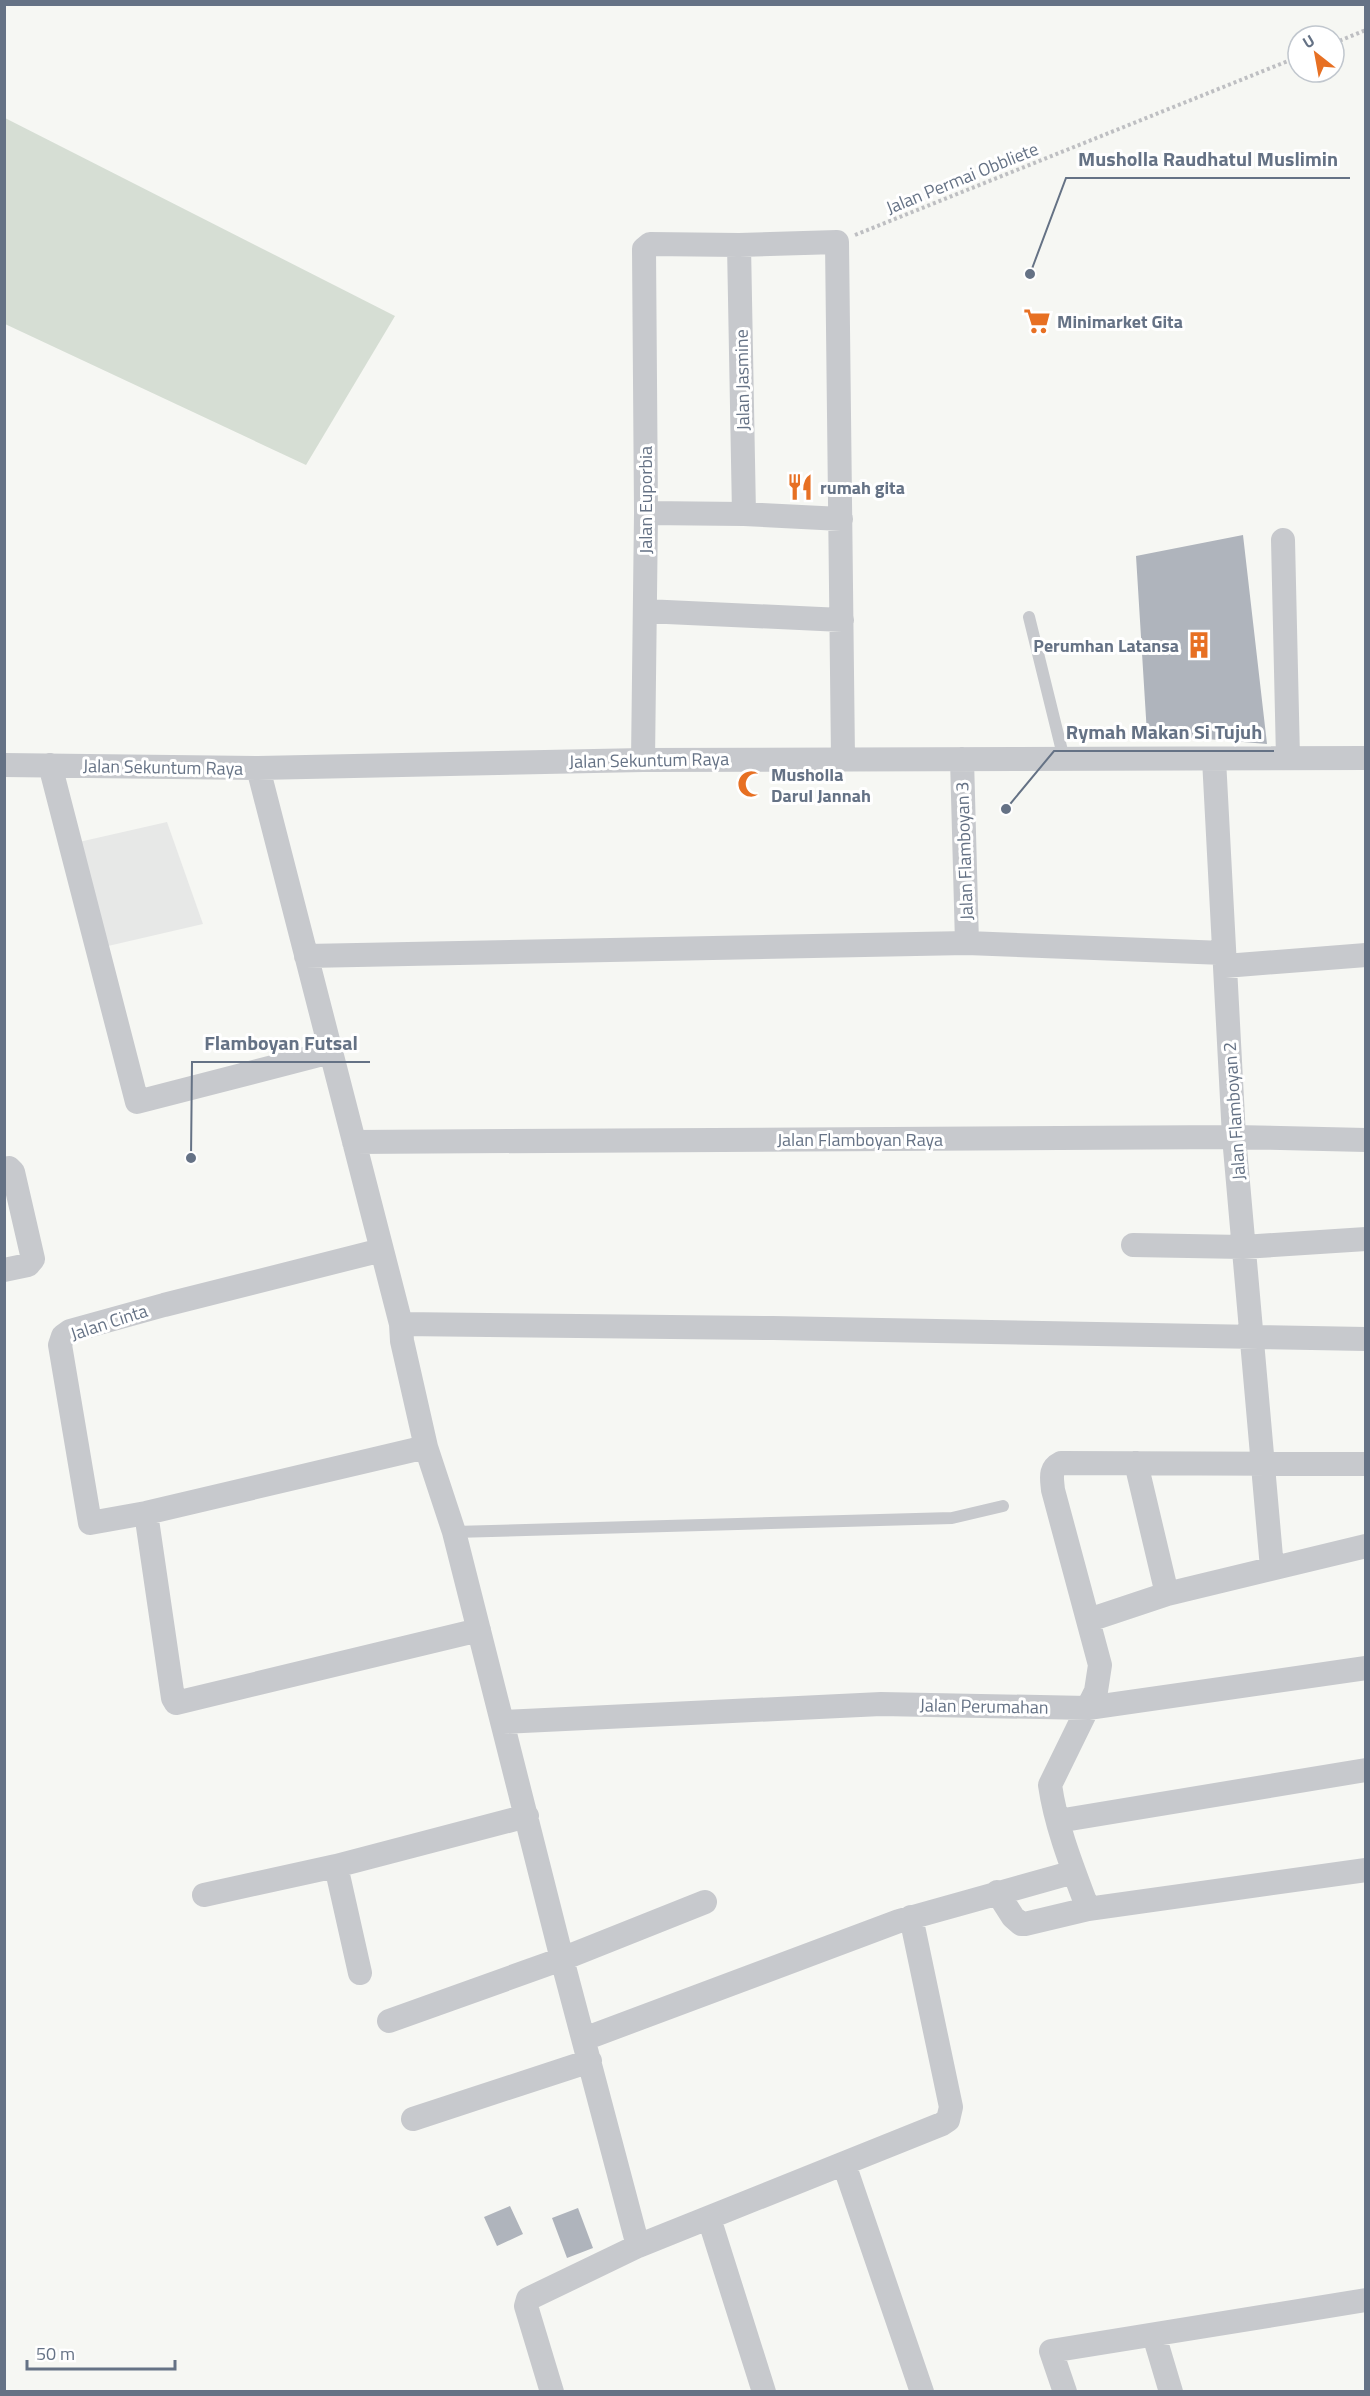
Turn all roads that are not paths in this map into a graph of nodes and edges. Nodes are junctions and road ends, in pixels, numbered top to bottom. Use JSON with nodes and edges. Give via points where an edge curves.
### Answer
{"nodes":[{"id":1,"x":740,"y":245,"type":"junction"},
{"id":2,"x":646,"y":513,"type":"junction"},
{"id":3,"x":744,"y":514,"type":"junction"},
{"id":4,"x":841,"y":519,"type":"junction"},
{"id":5,"x":1282,"y":540,"type":"dead end"},
{"id":6,"x":645,"y":611,"type":"junction"},
{"id":7,"x":1029,"y":617,"type":"dead end"},
{"id":8,"x":842,"y":620,"type":"junction"},
{"id":9,"x":843,"y":758,"type":"junction"},
{"id":10,"x":1288,"y":758,"type":"junction"},
{"id":11,"x":1365,"y":758,"type":"edge"},
{"id":12,"x":643,"y":759,"type":"junction"},
{"id":13,"x":962,"y":759,"type":"junction"},
{"id":14,"x":1064,"y":759,"type":"junction"},
{"id":15,"x":1214,"y":759,"type":"junction"},
{"id":16,"x":4,"y":765,"type":"edge"},
{"id":17,"x":50,"y":765,"type":"junction"},
{"id":18,"x":258,"y":768,"type":"junction"},
{"id":19,"x":967,"y":943,"type":"junction"},
{"id":20,"x":1365,"y":955,"type":"edge"},
{"id":21,"x":306,"y":956,"type":"junction"},
{"id":22,"x":1225,"y":959,"type":"junction"},
{"id":23,"x":331,"y":1052,"type":"junction"},
{"id":24,"x":1234,"y":1137,"type":"junction"},
{"id":25,"x":1365,"y":1140,"type":"edge"},
{"id":26,"x":354,"y":1143,"type":"junction"},
{"id":27,"x":4,"y":1170,"type":"edge"},
{"id":28,"x":1365,"y":1239,"type":"edge"},
{"id":29,"x":1133,"y":1245,"type":"dead end"},
{"id":30,"x":1243,"y":1247,"type":"junction"},
{"id":31,"x":382,"y":1250,"type":"junction"},
{"id":32,"x":4,"y":1270,"type":"edge"},
{"id":33,"x":401,"y":1324,"type":"junction"},
{"id":34,"x":1252,"y":1337,"type":"junction"},
{"id":35,"x":1365,"y":1339,"type":"edge"},
{"id":36,"x":426,"y":1447,"type":"junction"},
{"id":37,"x":1264,"y":1462,"type":"junction"},
{"id":38,"x":1136,"y":1463,"type":"junction"},
{"id":39,"x":1365,"y":1467,"type":"edge"},
{"id":40,"x":1003,"y":1506,"type":"dead end"},
{"id":41,"x":146,"y":1513,"type":"junction"},
{"id":42,"x":454,"y":1532,"type":"junction"},
{"id":43,"x":1365,"y":1546,"type":"edge"},
{"id":44,"x":1272,"y":1569,"type":"junction"},
{"id":45,"x":1167,"y":1593,"type":"junction"},
{"id":46,"x":1089,"y":1620,"type":"junction"},
{"id":47,"x":479,"y":1630,"type":"junction"},
{"id":48,"x":1365,"y":1668,"type":"edge"},
{"id":49,"x":1088,"y":1708,"type":"junction"},
{"id":50,"x":503,"y":1722,"type":"junction"},
{"id":51,"x":1365,"y":1770,"type":"edge"},
{"id":52,"x":527,"y":1816,"type":"junction"},
{"id":53,"x":1058,"y":1821,"type":"junction"},
{"id":54,"x":336,"y":1866,"type":"junction"},
{"id":55,"x":1365,"y":1870,"type":"edge"},
{"id":56,"x":1074,"y":1872,"type":"junction"},
{"id":57,"x":997,"y":1892,"type":"junction"},
{"id":58,"x":204,"y":1895,"type":"dead end"},
{"id":59,"x":705,"y":1902,"type":"dead end"},
{"id":60,"x":1088,"y":1909,"type":"junction"},
{"id":61,"x":911,"y":1917,"type":"junction"},
{"id":62,"x":562,"y":1959,"type":"junction"},
{"id":63,"x":360,"y":1973,"type":"dead end"},
{"id":64,"x":389,"y":2021,"type":"dead end"},
{"id":65,"x":587,"y":2050,"type":"junction"},
{"id":66,"x":413,"y":2119,"type":"dead end"},
{"id":67,"x":844,"y":2163,"type":"junction"},
{"id":68,"x":709,"y":2218,"type":"junction"},
{"id":69,"x":638,"y":2246,"type":"junction"},
{"id":70,"x":1365,"y":2300,"type":"edge"},
{"id":71,"x":1154,"y":2335,"type":"junction"},
{"id":72,"x":552,"y":2391,"type":"edge"},
{"id":73,"x":764,"y":2391,"type":"edge"},
{"id":74,"x":922,"y":2391,"type":"edge"},
{"id":75,"x":1065,"y":2391,"type":"edge"},
{"id":76,"x":1171,"y":2391,"type":"edge"}],
"edges":[{"from":1,"to":2,"type":"street","name":"Jalan Euporbia","via":[[650,244],[644,249]]},
{"from":1,"to":3,"type":"street","name":"Jalan Jasmine"},
{"from":1,"to":4,"type":"street","via":[[837,242]]},
{"from":2,"to":3,"type":"street"},
{"from":2,"to":6,"type":"street","name":"Jalan Euporbia"},
{"from":3,"to":4,"type":"street"},
{"from":4,"to":8,"type":"street"},
{"from":5,"to":10,"type":"street"},
{"from":6,"to":8,"type":"street"},
{"from":6,"to":12,"type":"street","name":"Jalan Euporbia"},
{"from":7,"to":14,"type":"lane"},
{"from":8,"to":9,"type":"street"},
{"from":9,"to":12,"type":"street","name":"Jalan Sekuntum Raya"},
{"from":9,"to":13,"type":"street","name":"Jalan Sekuntum Raya"},
{"from":10,"to":11,"type":"street","name":"Jalan Sekuntum Raya"},
{"from":10,"to":15,"type":"street","name":"Jalan Sekuntum Raya"},
{"from":12,"to":18,"type":"street","name":"Jalan Sekuntum Raya"},
{"from":13,"to":14,"type":"street","name":"Jalan Sekuntum Raya"},
{"from":13,"to":19,"type":"street","name":"Jalan Flamboyan 3"},
{"from":14,"to":15,"type":"street","name":"Jalan Sekuntum Raya"},
{"from":15,"to":22,"type":"street","name":"Jalan Flamboyan 2"},
{"from":16,"to":17,"type":"street","name":"Jalan Sekuntum Raya"},
{"from":17,"to":18,"type":"street","name":"Jalan Sekuntum Raya"},
{"from":17,"to":23,"type":"street","via":[[137,1102]]},
{"from":18,"to":21,"type":"street"},
{"from":19,"to":21,"type":"street"},
{"from":19,"to":22,"type":"street"},
{"from":20,"to":22,"type":"street"},
{"from":21,"to":23,"type":"street"},
{"from":22,"to":24,"type":"street","name":"Jalan Flamboyan 2"},
{"from":23,"to":26,"type":"street"},
{"from":24,"to":25,"type":"street","name":"Jalan Flamboyan Raya"},
{"from":24,"to":26,"type":"street","name":"Jalan Flamboyan Raya"},
{"from":24,"to":30,"type":"street","name":"Jalan Flamboyan 2"},
{"from":26,"to":31,"type":"street"},
{"from":27,"to":32,"type":"street","via":[[9,1168],[13,1172],[33,1259],[28,1265]]},
{"from":28,"to":30,"type":"street"},
{"from":29,"to":30,"type":"street"},
{"from":30,"to":34,"type":"street","name":"Jalan Flamboyan 2"},
{"from":31,"to":33,"type":"street"},
{"from":31,"to":41,"type":"street","name":"Jalan Cinta","via":[[164,1305],[63,1336],[60,1346],[90,1523]]},
{"from":33,"to":34,"type":"street"},
{"from":33,"to":36,"type":"street"},
{"from":34,"to":35,"type":"street"},
{"from":34,"to":37,"type":"street","name":"Jalan Flamboyan 2"},
{"from":36,"to":41,"type":"street"},
{"from":36,"to":42,"type":"street"},
{"from":37,"to":38,"type":"street"},
{"from":37,"to":39,"type":"street"},
{"from":37,"to":44,"type":"street","name":"Jalan Flamboyan 2"},
{"from":38,"to":45,"type":"street"},
{"from":38,"to":46,"type":"street","via":[[1061,1463],[1052,1472],[1053,1490]]},
{"from":40,"to":42,"type":"lane","via":[[952,1518]]},
{"from":41,"to":47,"type":"street","via":[[176,1703]]},
{"from":42,"to":47,"type":"street"},
{"from":43,"to":44,"type":"street"},
{"from":44,"to":45,"type":"street"},
{"from":45,"to":46,"type":"street"},
{"from":46,"to":49,"type":"street","via":[[1100,1665],[1096,1691]]},
{"from":47,"to":50,"type":"street"},
{"from":48,"to":49,"type":"street","name":"Jalan Perumahan"},
{"from":49,"to":50,"type":"street","name":"Jalan Perumahan","via":[[881,1704]]},
{"from":49,"to":53,"type":"street","via":[[1050,1785]]},
{"from":50,"to":52,"type":"street"},
{"from":51,"to":53,"type":"street"},
{"from":52,"to":54,"type":"street"},
{"from":52,"to":62,"type":"street"},
{"from":53,"to":56,"type":"street"},
{"from":54,"to":58,"type":"street"},
{"from":54,"to":63,"type":"street"},
{"from":55,"to":60,"type":"street"},
{"from":56,"to":57,"type":"street"},
{"from":56,"to":60,"type":"street"},
{"from":57,"to":60,"type":"street","via":[[1021,1924]]},
{"from":57,"to":61,"type":"street"},
{"from":59,"to":62,"type":"street"},
{"from":61,"to":65,"type":"street"},
{"from":61,"to":67,"type":"street","via":[[950,2113],[942,2124]]},
{"from":62,"to":64,"type":"street"},
{"from":62,"to":65,"type":"street"},
{"from":65,"to":66,"type":"street"},
{"from":65,"to":69,"type":"street"},
{"from":67,"to":68,"type":"street"},
{"from":67,"to":74,"type":"street"},
{"from":68,"to":69,"type":"street"},
{"from":68,"to":73,"type":"street"},
{"from":69,"to":72,"type":"street","via":[[528,2299],[526,2306]]},
{"from":70,"to":71,"type":"street"},
{"from":71,"to":75,"type":"street","via":[[1051,2351]]},
{"from":71,"to":76,"type":"street"}]}
